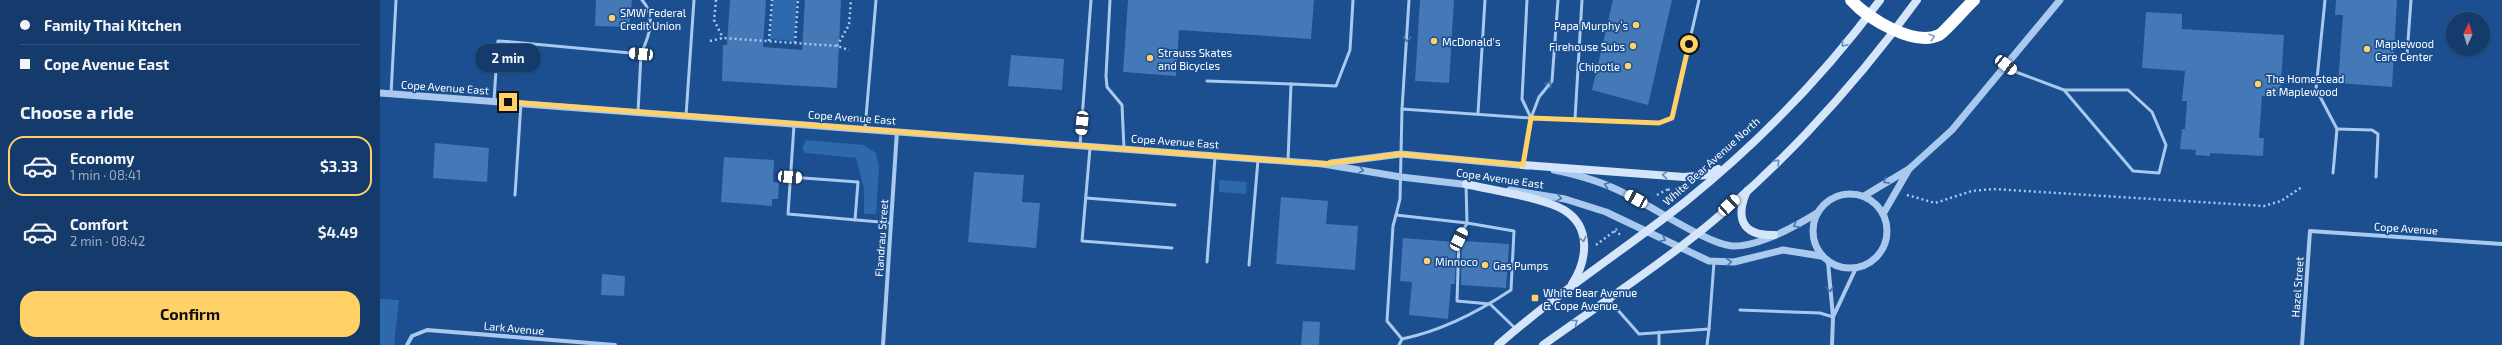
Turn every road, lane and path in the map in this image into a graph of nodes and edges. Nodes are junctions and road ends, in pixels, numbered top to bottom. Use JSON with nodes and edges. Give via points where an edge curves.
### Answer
{"nodes":[{"id":1,"x":396,"y":0,"type":"edge"},
{"id":2,"x":642,"y":0,"type":"edge"},
{"id":3,"x":694,"y":0,"type":"edge"},
{"id":4,"x":716,"y":0,"type":"edge"},
{"id":5,"x":772,"y":0,"type":"edge"},
{"id":6,"x":798,"y":0,"type":"edge"},
{"id":7,"x":851,"y":0,"type":"edge"},
{"id":8,"x":876,"y":0,"type":"edge"},
{"id":9,"x":1091,"y":0,"type":"edge"},
{"id":10,"x":1110,"y":0,"type":"edge"},
{"id":11,"x":1353,"y":0,"type":"edge"},
{"id":12,"x":1409,"y":0,"type":"edge"},
{"id":13,"x":1485,"y":0,"type":"edge"},
{"id":14,"x":1527,"y":0,"type":"edge"},
{"id":15,"x":1558,"y":0,"type":"edge"},
{"id":16,"x":1582,"y":0,"type":"edge"},
{"id":17,"x":1699,"y":0,"type":"edge"},
{"id":18,"x":1851,"y":0,"type":"edge"},
{"id":19,"x":1880,"y":0,"type":"edge"},
{"id":20,"x":1917,"y":0,"type":"edge"},
{"id":21,"x":1974,"y":0,"type":"edge"},
{"id":22,"x":2060,"y":0,"type":"edge"},
{"id":23,"x":2325,"y":0,"type":"edge"},
{"id":24,"x":2410,"y":0,"type":"edge"},
{"id":25,"x":1869,"y":14,"type":"junction"},
{"id":26,"x":1895,"y":30,"type":"junction"},
{"id":27,"x":723,"y":38,"type":"junction"},
{"id":28,"x":710,"y":41,"type":"dead end"},
{"id":29,"x":769,"y":41,"type":"junction"},
{"id":30,"x":795,"y":43,"type":"junction"},
{"id":31,"x":837,"y":46,"type":"junction"},
{"id":32,"x":849,"y":50,"type":"dead end"},
{"id":33,"x":641,"y":54,"type":"junction"},
{"id":34,"x":2407,"y":55,"type":"dead end"},
{"id":35,"x":2006,"y":65,"type":"junction"},
{"id":36,"x":1207,"y":80,"type":"dead end"},
{"id":37,"x":1291,"y":84,"type":"junction"},
{"id":38,"x":2064,"y":90,"type":"junction"},
{"id":39,"x":380,"y":93,"type":"edge"},
{"id":40,"x":392,"y":94,"type":"junction"},
{"id":41,"x":494,"y":101,"type":"junction"},
{"id":42,"x":521,"y":104,"type":"junction"},
{"id":43,"x":1402,"y":109,"type":"junction"},
{"id":44,"x":638,"y":112,"type":"junction"},
{"id":45,"x":1478,"y":113,"type":"junction"},
{"id":46,"x":686,"y":116,"type":"junction"},
{"id":47,"x":1531,"y":118,"type":"junction"},
{"id":48,"x":1575,"y":119,"type":"junction"},
{"id":49,"x":794,"y":124,"type":"junction"},
{"id":50,"x":2337,"y":128,"type":"junction"},
{"id":51,"x":865,"y":129,"type":"junction"},
{"id":52,"x":897,"y":131,"type":"junction"},
{"id":53,"x":1080,"y":145,"type":"junction"},
{"id":54,"x":1090,"y":146,"type":"junction"},
{"id":55,"x":1124,"y":149,"type":"junction"},
{"id":56,"x":1401,"y":154,"type":"junction"},
{"id":57,"x":1215,"y":155,"type":"junction"},
{"id":58,"x":1258,"y":158,"type":"junction"},
{"id":59,"x":1288,"y":161,"type":"junction"},
{"id":60,"x":1729,"y":163,"type":"junction"},
{"id":61,"x":1323,"y":164,"type":"junction"},
{"id":62,"x":1523,"y":165,"type":"junction"},
{"id":63,"x":1909,"y":169,"type":"junction"},
{"id":64,"x":2333,"y":173,"type":"dead end"},
{"id":65,"x":790,"y":177,"type":"junction"},
{"id":66,"x":1401,"y":177,"type":"junction"},
{"id":67,"x":2376,"y":177,"type":"dead end"},
{"id":68,"x":1466,"y":184,"type":"junction"},
{"id":69,"x":1676,"y":185,"type":"dead end"},
{"id":70,"x":2302,"y":187,"type":"dead end"},
{"id":71,"x":1748,"y":188,"type":"junction"},
{"id":72,"x":1668,"y":190,"type":"junction"},
{"id":73,"x":1674,"y":194,"type":"dead end"},
{"id":74,"x":515,"y":195,"type":"dead end"},
{"id":75,"x":1657,"y":195,"type":"dead end"},
{"id":76,"x":1904,"y":195,"type":"dead end"},
{"id":77,"x":1864,"y":196,"type":"junction"},
{"id":78,"x":1086,"y":198,"type":"junction"},
{"id":79,"x":1175,"y":205,"type":"dead end"},
{"id":80,"x":1817,"y":213,"type":"junction"},
{"id":81,"x":1884,"y":214,"type":"junction"},
{"id":82,"x":1396,"y":215,"type":"junction"},
{"id":83,"x":1666,"y":216,"type":"junction"},
{"id":84,"x":855,"y":220,"type":"junction"},
{"id":85,"x":891,"y":223,"type":"junction"},
{"id":86,"x":1467,"y":223,"type":"junction"},
{"id":87,"x":1620,"y":226,"type":"dead end"},
{"id":88,"x":1646,"y":230,"type":"junction"},
{"id":89,"x":1614,"y":231,"type":"junction"},
{"id":90,"x":2310,"y":231,"type":"joint"},
{"id":91,"x":1698,"y":232,"type":"junction"},
{"id":92,"x":1621,"y":235,"type":"dead end"},
{"id":93,"x":1774,"y":235,"type":"junction"},
{"id":94,"x":2502,"y":244,"type":"edge"},
{"id":95,"x":1172,"y":248,"type":"dead end"},
{"id":96,"x":1591,"y":248,"type":"dead end"},
{"id":97,"x":1679,"y":248,"type":"junction"},
{"id":98,"x":1822,"y":256,"type":"junction"},
{"id":99,"x":1206,"y":262,"type":"dead end"},
{"id":100,"x":1714,"y":262,"type":"junction"},
{"id":101,"x":1828,"y":262,"type":"junction"},
{"id":102,"x":1249,"y":264,"type":"dead end"},
{"id":103,"x":1856,"y":268,"type":"junction"},
{"id":104,"x":1569,"y":288,"type":"junction"},
{"id":105,"x":1608,"y":299,"type":"junction"},
{"id":106,"x":1490,"y":304,"type":"junction"},
{"id":107,"x":1740,"y":310,"type":"dead end"},
{"id":108,"x":1833,"y":317,"type":"junction"},
{"id":109,"x":1516,"y":329,"type":"junction"},
{"id":110,"x":1709,"y":329,"type":"junction"},
{"id":111,"x":1659,"y":332,"type":"junction"},
{"id":112,"x":1402,"y":339,"type":"junction"},
{"id":113,"x":406,"y":345,"type":"edge"},
{"id":114,"x":615,"y":345,"type":"edge"},
{"id":115,"x":882,"y":345,"type":"edge"},
{"id":116,"x":1399,"y":345,"type":"edge"},
{"id":117,"x":1498,"y":345,"type":"edge"},
{"id":118,"x":1543,"y":345,"type":"edge"},
{"id":119,"x":1659,"y":345,"type":"edge"},
{"id":120,"x":1707,"y":345,"type":"edge"},
{"id":121,"x":1832,"y":345,"type":"edge"},
{"id":122,"x":2302,"y":345,"type":"edge"}],
"edges":[{"from":1,"to":40,"type":"lane"},
{"from":2,"to":33,"type":"lane","via":[[651,18],[650,34]]},
{"from":3,"to":46,"type":"lane"},
{"from":4,"to":27,"type":"path","via":[[714,20]]},
{"from":5,"to":29,"type":"path"},
{"from":6,"to":30,"type":"path"},
{"from":7,"to":31,"type":"path","via":[[849,25]]},
{"from":8,"to":51,"type":"lane"},
{"from":9,"to":53,"type":"lane"},
{"from":10,"to":55,"type":"lane","via":[[1107,87],[1122,105]]},
{"from":11,"to":37,"type":"lane","via":[[1350,50],[1336,86]]},
{"from":12,"to":43,"type":"lane","one_way":true},
{"from":13,"to":45,"type":"lane"},
{"from":14,"to":47,"type":"lane","via":[[1522,99]]},
{"from":47,"to":15,"type":"lane","one_way":true,"via":[[1539,97],[1552,81]]},
{"from":16,"to":48,"type":"lane"},
{"from":17,"to":48,"type":"lane","via":[[1672,118],[1659,123]]},
{"from":18,"to":25,"type":"highway"},
{"from":19,"to":25,"type":"main road","name":"White Bear Avenue North"},
{"from":20,"to":26,"type":"main road"},
{"from":26,"to":21,"type":"highway","one_way":true,"via":[[1927,40],[1941,34]]},
{"from":22,"to":35,"type":"street"},
{"from":23,"to":50,"type":"lane","via":[[2316,89]]},
{"from":24,"to":34,"type":"lane"},
{"from":25,"to":26,"type":"highway"},
{"from":25,"to":60,"type":"main road","name":"White Bear Avenue North","one_way":true,"via":[[1805,88]]},
{"from":71,"to":26,"type":"main road","one_way":true,"via":[[1830,107]]},
{"from":27,"to":28,"type":"path"},
{"from":27,"to":29,"type":"path"},
{"from":29,"to":30,"type":"path"},
{"from":30,"to":31,"type":"path"},
{"from":31,"to":32,"type":"path"},
{"from":33,"to":41,"type":"lane","via":[[498,42]]},
{"from":33,"to":44,"type":"lane"},
{"from":35,"to":38,"type":"lane","via":[[2016,72]]},
{"from":35,"to":63,"type":"street","via":[[1952,130]]},
{"from":36,"to":37,"type":"lane"},
{"from":37,"to":59,"type":"lane"},
{"from":38,"to":38,"type":"lane","via":[[2133,171],[2159,173],[2166,145],[2152,112],[2128,90]]},
{"from":39,"to":40,"type":"street","name":"Cope Avenue East"},
{"from":40,"to":41,"type":"street","name":"Cope Avenue East"},
{"from":41,"to":42,"type":"street","name":"Cope Avenue East"},
{"from":42,"to":44,"type":"street","name":"Cope Avenue East"},
{"from":42,"to":74,"type":"lane"},
{"from":43,"to":45,"type":"lane"},
{"from":43,"to":56,"type":"lane"},
{"from":44,"to":46,"type":"street","name":"Cope Avenue East"},
{"from":45,"to":47,"type":"lane"},
{"from":46,"to":49,"type":"street","name":"Cope Avenue East"},
{"from":47,"to":48,"type":"lane"},
{"from":47,"to":62,"type":"lane"},
{"from":49,"to":51,"type":"street","name":"Cope Avenue East"},
{"from":49,"to":65,"type":"lane"},
{"from":50,"to":64,"type":"lane"},
{"from":50,"to":67,"type":"lane","via":[[2372,130],[2378,134]]},
{"from":51,"to":52,"type":"street","name":"Cope Avenue East"},
{"from":52,"to":53,"type":"street","name":"Cope Avenue East"},
{"from":52,"to":85,"type":"street","name":"Flandrau Street"},
{"from":53,"to":54,"type":"street","name":"Cope Avenue East"},
{"from":54,"to":55,"type":"street","name":"Cope Avenue East"},
{"from":54,"to":78,"type":"lane"},
{"from":55,"to":57,"type":"street","name":"Cope Avenue East"},
{"from":56,"to":61,"type":"street","name":"Cope Avenue East"},
{"from":56,"to":62,"type":"street","name":"Cope Avenue East"},
{"from":56,"to":66,"type":"lane"},
{"from":57,"to":58,"type":"street","name":"Cope Avenue East"},
{"from":57,"to":99,"type":"lane"},
{"from":58,"to":59,"type":"street","name":"Cope Avenue East"},
{"from":58,"to":102,"type":"lane"},
{"from":59,"to":61,"type":"street","name":"Cope Avenue East"},
{"from":60,"to":62,"type":"main road","one_way":true,"via":[[1706,175],[1684,177]]},
{"from":60,"to":83,"type":"main road","name":"White Bear Avenue North"},
{"from":61,"to":66,"type":"street","name":"Cope Avenue East","one_way":true},
{"from":83,"to":62,"type":"street","name":"Cope Avenue East","one_way":true,"via":[[1627,194],[1596,182],[1576,175]]},
{"from":63,"to":77,"type":"street","one_way":true},
{"from":63,"to":81,"type":"street"},
{"from":65,"to":84,"type":"lane","via":[[788,214]]},
{"from":65,"to":84,"type":"lane","via":[[858,182]]},
{"from":66,"to":68,"type":"street","name":"Cope Avenue East"},
{"from":66,"to":82,"type":"lane"},
{"from":68,"to":86,"type":"lane"},
{"from":68,"to":88,"type":"street","name":"Cope Avenue East","one_way":true,"via":[[1565,199],[1606,212]]},
{"from":68,"to":104,"type":"main road","one_way":true,"via":[[1550,205],[1570,214],[1581,231],[1585,254]]},
{"from":69,"to":72,"type":"path"},
{"from":70,"to":76,"type":"path","via":[[2281,201],[2264,206],[1993,189],[1972,191],[1935,203]]},
{"from":71,"to":91,"type":"main road"},
{"from":71,"to":93,"type":"main road","via":[[1741,210],[1744,224],[1758,235]]},
{"from":72,"to":73,"type":"path"},
{"from":72,"to":75,"type":"path"},
{"from":77,"to":80,"type":"street","via":[[1842,194],[1824,204]]},
{"from":77,"to":81,"type":"street","via":[[1872,200]]},
{"from":78,"to":79,"type":"lane"},
{"from":78,"to":95,"type":"lane","via":[[1082,241]]},
{"from":80,"to":93,"type":"street","name":"Cope Avenue East","one_way":true},
{"from":80,"to":98,"type":"street","via":[[1812,235]]},
{"from":81,"to":103,"type":"street","via":[[1887,237],[1884,248],[1867,265]]},
{"from":82,"to":86,"type":"lane"},
{"from":82,"to":112,"type":"lane","via":[[1393,226],[1387,321]]},
{"from":83,"to":88,"type":"main road","name":"White Bear Avenue North"},
{"from":83,"to":91,"type":"street","name":"Cope Avenue East"},
{"from":84,"to":85,"type":"lane"},
{"from":85,"to":115,"type":"street","name":"Flandrau Street"},
{"from":86,"to":106,"type":"lane","via":[[1459,239],[1457,301]]},
{"from":86,"to":106,"type":"lane","via":[[1514,231],[1511,290]]},
{"from":87,"to":89,"type":"path"},
{"from":88,"to":97,"type":"street","name":"Cope Avenue East","one_way":true},
{"from":88,"to":104,"type":"main road","name":"White Bear Avenue North"},
{"from":89,"to":92,"type":"path"},
{"from":89,"to":96,"type":"path"},
{"from":90,"to":94,"type":"street","name":"Cope Avenue"},
{"from":90,"to":122,"type":"street","name":"Hazel Street"},
{"from":91,"to":93,"type":"street","name":"Cope Avenue East","via":[[1718,243],[1731,246],[1743,245]]},
{"from":91,"to":97,"type":"main road"},
{"from":97,"to":100,"type":"street","name":"Cope Avenue East"},
{"from":97,"to":105,"type":"main road"},
{"from":100,"to":98,"type":"street","name":"Cope Avenue East","one_way":true,"via":[[1741,261],[1784,250]]},
{"from":98,"to":101,"type":"street"},
{"from":100,"to":110,"type":"lane"},
{"from":101,"to":103,"type":"street","via":[[1837,266]]},
{"from":101,"to":108,"type":"street","one_way":true},
{"from":103,"to":108,"type":"street"},
{"from":104,"to":109,"type":"main road","name":"White Bear Avenue North"},
{"from":105,"to":111,"type":"lane","via":[[1640,334]]},
{"from":118,"to":105,"type":"main road","one_way":true},
{"from":106,"to":109,"type":"lane"},
{"from":106,"to":112,"type":"lane","via":[[1427,334]]},
{"from":107,"to":108,"type":"lane","via":[[1820,313]]},
{"from":108,"to":121,"type":"street"},
{"from":109,"to":117,"type":"main road","name":"White Bear Avenue North"},
{"from":110,"to":111,"type":"lane"},
{"from":110,"to":120,"type":"lane"},
{"from":111,"to":119,"type":"lane"},
{"from":112,"to":116,"type":"lane"},
{"from":113,"to":114,"type":"street","name":"Lark Avenue","via":[[412,336],[427,330]]}]}
